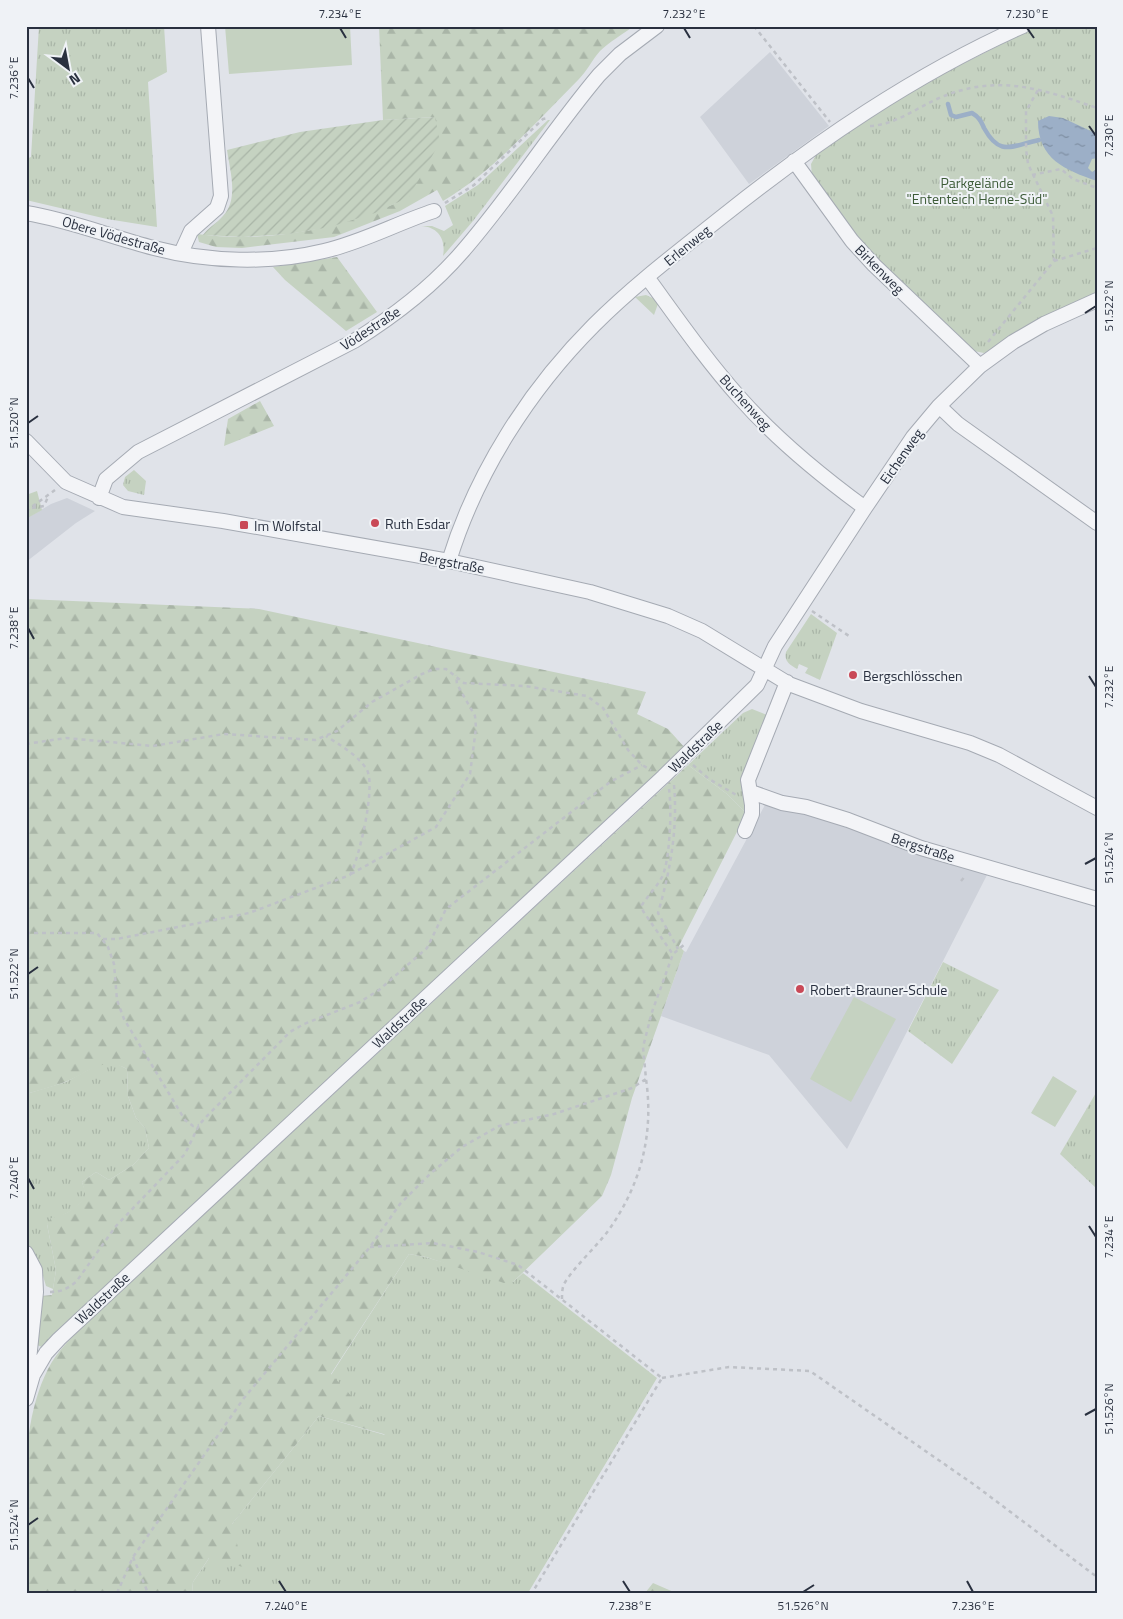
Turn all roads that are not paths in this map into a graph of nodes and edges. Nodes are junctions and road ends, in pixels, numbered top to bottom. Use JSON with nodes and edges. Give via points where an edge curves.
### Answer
{"nodes":[{"id":1,"x":208,"y":26,"type":"edge"},
{"id":2,"x":657,"y":26,"type":"edge"},
{"id":3,"x":1023,"y":26,"type":"edge"},
{"id":4,"x":794,"y":161,"type":"junction"},
{"id":5,"x":440,"y":207,"type":"road end"},
{"id":6,"x":26,"y":213,"type":"edge"},
{"id":7,"x":181,"y":253,"type":"junction"},
{"id":8,"x":647,"y":277,"type":"junction"},
{"id":9,"x":1097,"y":300,"type":"edge"},
{"id":10,"x":980,"y":366,"type":"junction"},
{"id":11,"x":939,"y":406,"type":"junction"},
{"id":12,"x":26,"y":441,"type":"edge"},
{"id":13,"x":99,"y":498,"type":"junction"},
{"id":14,"x":865,"y":508,"type":"junction"},
{"id":15,"x":1097,"y":523,"type":"edge"},
{"id":16,"x":449,"y":561,"type":"junction"},
{"id":17,"x":766,"y":670,"type":"junction"},
{"id":18,"x":787,"y":682,"type":"junction"},
{"id":19,"x":751,"y":792,"type":"junction"},
{"id":20,"x":1097,"y":808,"type":"edge"},
{"id":21,"x":745,"y":831,"type":"dead end"},
{"id":22,"x":1097,"y":899,"type":"edge"},
{"id":23,"x":26,"y":1253,"type":"edge"},
{"id":24,"x":33,"y":1375,"type":"junction"},
{"id":25,"x":26,"y":1398,"type":"edge"}],
"edges":[{"from":1,"to":7,"type":"street","via":[[221,196],[217,208],[191,231]]},
{"from":2,"to":13,"type":"street","name":"Vödestraße","via":[[599,75],[462,254],[416,298],[354,341],[138,452],[106,478]]},
{"from":3,"to":4,"type":"street","name":"Erlenweg","via":[[918,80]]},
{"from":4,"to":8,"type":"street","name":"Erlenweg"},
{"from":4,"to":10,"type":"street","name":"Birkenweg","via":[[852,241]]},
{"from":5,"to":7,"type":"street","name":"Obere Vödestraße","via":[[353,243],[295,256],[224,259]]},
{"from":6,"to":7,"type":"street","name":"Obere Vödestraße"},
{"from":8,"to":14,"type":"street","name":"Buchenweg","via":[[705,355],[768,427],[806,462]]},
{"from":8,"to":16,"type":"street","name":"Erlenweg","via":[[572,348],[516,421],[466,511]]},
{"from":9,"to":10,"type":"street","name":"Eichenweg","via":[[1044,324]]},
{"from":10,"to":11,"type":"street","name":"Eichenweg"},
{"from":11,"to":14,"type":"street","name":"Eichenweg","via":[[913,437]]},
{"from":11,"to":15,"type":"street","via":[[958,424]]},
{"from":12,"to":13,"type":"street","via":[[66,482]]},
{"from":13,"to":16,"type":"street","name":"Bergstraße","via":[[123,508],[223,521]]},
{"from":14,"to":17,"type":"street","name":"Eichenweg","via":[[775,646]]},
{"from":16,"to":17,"type":"street","name":"Bergstraße","via":[[590,592],[668,616]]},
{"from":17,"to":18,"type":"street","name":"Bergstraße"},
{"from":17,"to":24,"type":"street","name":"Waldstraße","via":[[757,685],[663,777],[58,1339]]},
{"from":18,"to":19,"type":"street","via":[[748,780]]},
{"from":18,"to":20,"type":"street","name":"Bergstraße","via":[[861,711],[970,742]]},
{"from":19,"to":21,"type":"street","via":[[752,814]]},
{"from":19,"to":22,"type":"street","name":"Bergstraße","via":[[848,820],[921,848]]},
{"from":23,"to":24,"type":"street","via":[[35,1270],[29,1360]]},
{"from":24,"to":25,"type":"street"}]}
